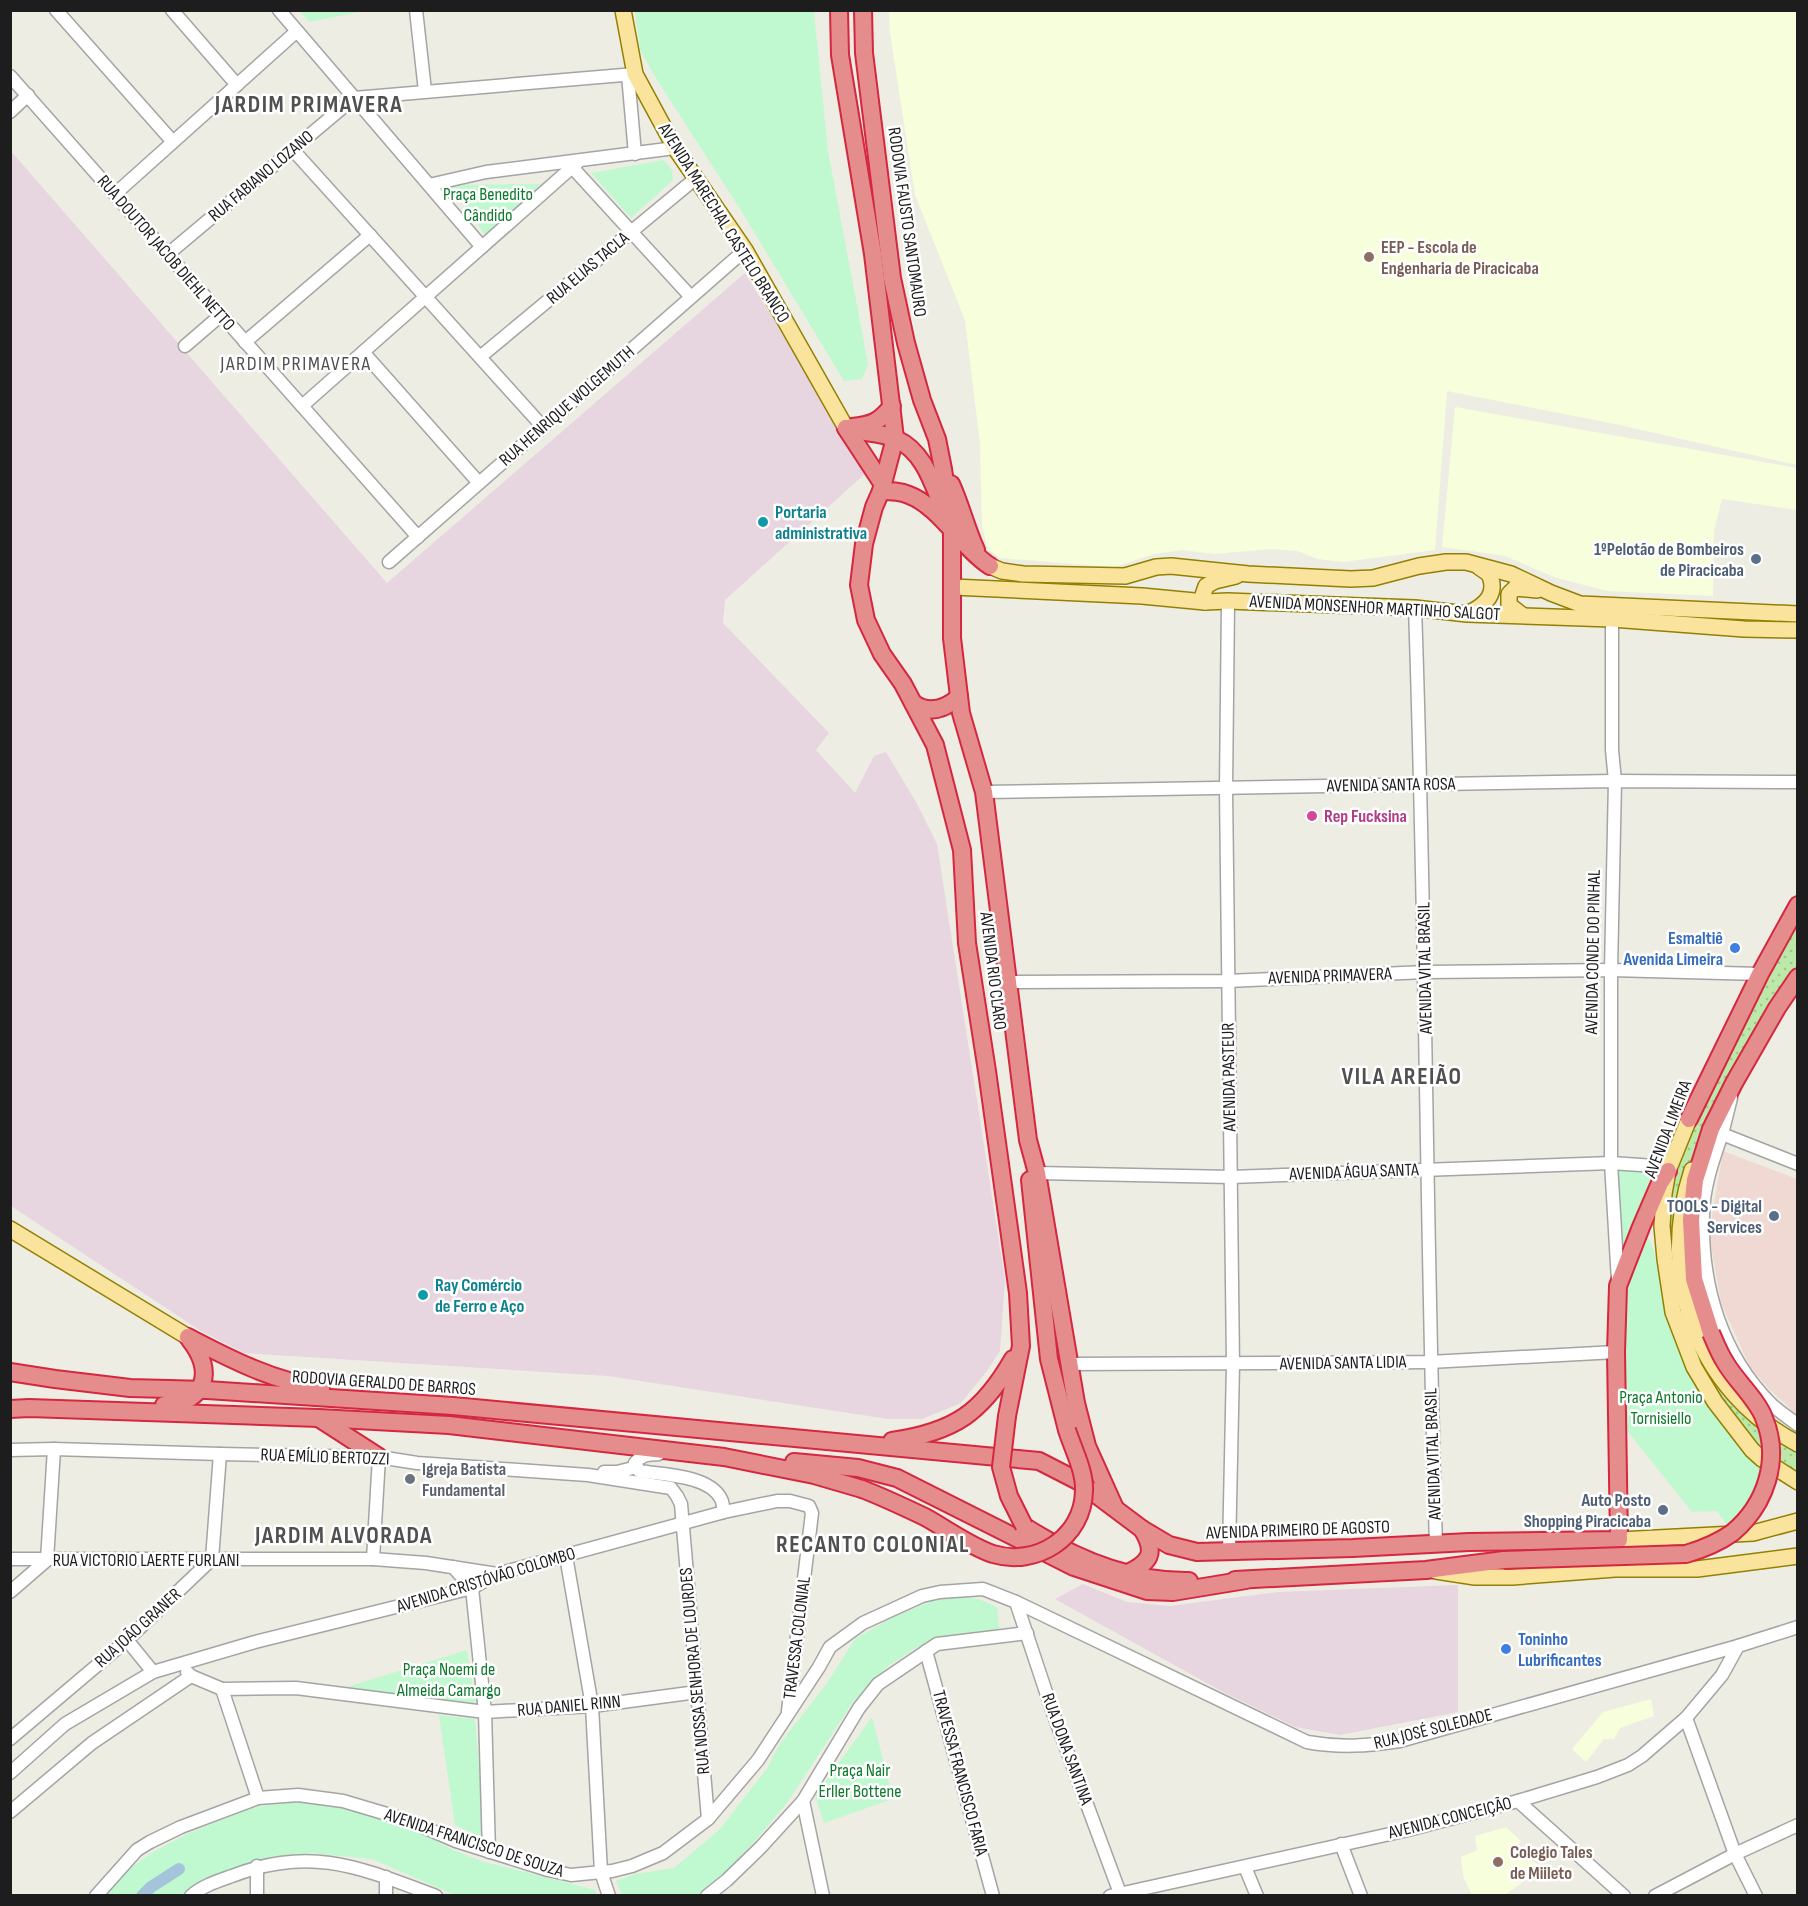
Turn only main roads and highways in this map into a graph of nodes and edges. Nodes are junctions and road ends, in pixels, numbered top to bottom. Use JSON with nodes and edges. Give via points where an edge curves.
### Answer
{"nodes":[{"id":1,"x":623,"y":10,"type":"edge"},
{"id":2,"x":839,"y":10,"type":"edge"},
{"id":3,"x":862,"y":10,"type":"edge"},
{"id":4,"x":891,"y":406,"type":"junction"},
{"id":5,"x":846,"y":428,"type":"junction"},
{"id":6,"x":895,"y":438,"type":"junction"},
{"id":7,"x":943,"y":469,"type":"junction"},
{"id":8,"x":882,"y":487,"type":"junction"},
{"id":9,"x":952,"y":530,"type":"junction"},
{"id":10,"x":990,"y":566,"type":"junction"},
{"id":11,"x":1479,"y":567,"type":"junction"},
{"id":12,"x":1248,"y":574,"type":"junction"},
{"id":13,"x":953,"y":587,"type":"junction"},
{"id":14,"x":1551,"y":593,"type":"junction"},
{"id":15,"x":1205,"y":602,"type":"junction"},
{"id":16,"x":1745,"y":611,"type":"junction"},
{"id":17,"x":1467,"y":614,"type":"junction"},
{"id":18,"x":1522,"y":615,"type":"junction"},
{"id":19,"x":1797,"y":615,"type":"edge"},
{"id":20,"x":1744,"y":629,"type":"junction"},
{"id":21,"x":1797,"y":630,"type":"edge"},
{"id":22,"x":959,"y":697,"type":"junction"},
{"id":23,"x":913,"y":703,"type":"junction"},
{"id":24,"x":1797,"y":905,"type":"edge"},
{"id":25,"x":1797,"y":977,"type":"edge"},
{"id":26,"x":1689,"y":1119,"type":"joint"},
{"id":27,"x":1717,"y":1132,"type":"junction"},
{"id":28,"x":1028,"y":1140,"type":"junction"},
{"id":29,"x":1669,"y":1169,"type":"junction"},
{"id":30,"x":10,"y":1229,"type":"edge"},
{"id":31,"x":188,"y":1337,"type":"junction"},
{"id":32,"x":1021,"y":1346,"type":"junction"},
{"id":33,"x":10,"y":1371,"type":"edge"},
{"id":34,"x":199,"y":1390,"type":"junction"},
{"id":35,"x":453,"y":1406,"type":"junction"},
{"id":36,"x":29,"y":1408,"type":"junction"},
{"id":37,"x":10,"y":1409,"type":"edge"},
{"id":38,"x":319,"y":1418,"type":"junction"},
{"id":39,"x":754,"y":1435,"type":"joint"},
{"id":40,"x":1797,"y":1444,"type":"edge"},
{"id":41,"x":864,"y":1445,"type":"junction"},
{"id":42,"x":379,"y":1457,"type":"road end"},
{"id":43,"x":724,"y":1457,"type":"junction"},
{"id":44,"x":1797,"y":1482,"type":"edge"},
{"id":45,"x":1116,"y":1510,"type":"junction"},
{"id":46,"x":1797,"y":1521,"type":"edge"},
{"id":47,"x":1142,"y":1529,"type":"junction"},
{"id":48,"x":1618,"y":1540,"type":"junction"},
{"id":49,"x":1797,"y":1557,"type":"edge"},
{"id":50,"x":1426,"y":1570,"type":"junction"},
{"id":51,"x":1126,"y":1574,"type":"junction"},
{"id":52,"x":1246,"y":1580,"type":"junction"}],
"edges":[{"from":1,"to":5,"type":"main road","name":"AVENIDA MARECHAL CASTELO BRANCO","via":[[632,75],[675,148],[745,250]]},
{"from":2,"to":4,"type":"highway","via":[[840,55],[873,254]]},
{"from":3,"to":7,"type":"highway","name":"RODOVIA FAUSTO SANTOMAURO","via":[[892,278],[906,343]]},
{"from":4,"to":5,"type":"highway","via":[[868,425]]},
{"from":4,"to":6,"type":"highway"},
{"from":5,"to":6,"type":"highway"},
{"from":5,"to":8,"type":"highway"},
{"from":6,"to":8,"type":"highway","name":"AVENIDA RIO CLARO"},
{"from":6,"to":9,"type":"highway","via":[[924,463]]},
{"from":7,"to":9,"type":"highway","name":"AVENIDA RIO CLARO"},
{"from":7,"to":10,"type":"highway","via":[[977,551]]},
{"from":8,"to":9,"type":"highway","via":[[921,501]]},
{"from":8,"to":23,"type":"highway","name":"AVENIDA RIO CLARO","via":[[864,544],[859,585],[866,620]]},
{"from":9,"to":10,"type":"highway","via":[[977,558]]},
{"from":9,"to":13,"type":"highway","name":"AVENIDA RIO CLARO"},
{"from":10,"to":12,"type":"main road","name":"AVENIDA MONSENHOR MARTINHO SALGOT","via":[[1002,571],[1061,575],[1125,576],[1171,566]]},
{"from":11,"to":12,"type":"main road","name":"AVENIDA MONSENHOR MARTINHO SALGOT","via":[[1446,562],[1373,578]]},
{"from":11,"to":14,"type":"main road","name":"AVENIDA MONSENHOR MARTINHO SALGOT","via":[[1511,574]]},
{"from":11,"to":17,"type":"main road","via":[[1489,574],[1491,594],[1482,607]]},
{"from":12,"to":15,"type":"main road","via":[[1215,580],[1206,586]]},
{"from":13,"to":15,"type":"main road","name":"AVENIDA MONSENHOR MARTINHO SALGOT"},
{"from":13,"to":22,"type":"highway","name":"AVENIDA RIO CLARO","via":[[952,638]]},
{"from":14,"to":16,"type":"main road","name":"AVENIDA MONSENHOR MARTINHO SALGOT","via":[[1581,604]]},
{"from":14,"to":18,"type":"main road","via":[[1515,588],[1509,594],[1509,605]]},
{"from":15,"to":17,"type":"main road","name":"AVENIDA MONSENHOR MARTINHO SALGOT","via":[[1415,608]]},
{"from":16,"to":19,"type":"main road","name":"AVENIDA MONSENHOR MARTINHO SALGOT"},
{"from":16,"to":20,"type":"main road"},
{"from":17,"to":18,"type":"main road","name":"AVENIDA MONSENHOR MARTINHO SALGOT"},
{"from":18,"to":20,"type":"main road","name":"AVENIDA MONSENHOR MARTINHO SALGOT"},
{"from":20,"to":21,"type":"main road","name":"AVENIDA MONSENHOR MARTINHO SALGOT"},
{"from":22,"to":23,"type":"highway","via":[[930,710]]},
{"from":22,"to":28,"type":"highway","name":"AVENIDA RIO CLARO","via":[[984,792]]},
{"from":23,"to":32,"type":"highway","name":"AVENIDA RIO CLARO","via":[[935,745],[962,850],[967,943],[1011,1238]]},
{"from":24,"to":26,"type":"highway","name":"AVENIDA LIMEIRA"},
{"from":25,"to":27,"type":"highway","name":"AVENIDA LIMEIRA","via":[[1734,1083]]},
{"from":26,"to":29,"type":"main road","name":"AVENIDA LIMEIRA"},
{"from":27,"to":40,"type":"main road","name":"AVENIDA LIMEIRA","via":[[1692,1169],[1682,1206],[1679,1263],[1683,1292],[1708,1361],[1731,1392]]},
{"from":27,"to":50,"type":"highway","name":"AVENIDA LIMEIRA","bridge":true,"via":[[1695,1180],[1691,1220],[1694,1279],[1725,1362],[1764,1416],[1771,1443],[1771,1470],[1762,1496],[1732,1532],[1709,1547],[1686,1554],[1504,1560]]},
{"from":28,"to":43,"type":"highway","bridge":true,"via":[[1031,1204],[1049,1359],[1084,1489],[1083,1503],[1067,1537],[1050,1549],[1025,1558],[996,1555],[862,1489]]},
{"from":28,"to":45,"type":"highway","name":"AVENIDA RIO CLARO","via":[[1076,1403],[1087,1446]]},
{"from":29,"to":44,"type":"main road","name":"AVENIDA LIMEIRA","via":[[1662,1226],[1668,1289],[1694,1367],[1752,1450]]},
{"from":29,"to":48,"type":"highway","name":"AVENIDA CONDE DO PINHAL","via":[[1618,1286]]},
{"from":30,"to":31,"type":"main road"},
{"from":31,"to":34,"type":"highway","via":[[201,1356],[204,1369]]},
{"from":31,"to":35,"type":"highway","via":[[239,1364],[299,1385]]},
{"from":32,"to":41,"type":"highway","via":[[980,1406],[950,1426],[911,1439]]},
{"from":32,"to":51,"type":"highway","name":"AVENIDA RIO CLARO","bridge":true,"via":[[1001,1467],[1009,1496],[1024,1526],[1075,1555]]},
{"from":33,"to":34,"type":"highway","name":"RODOVIA GERALDO DE BARROS","via":[[130,1388]]},
{"from":34,"to":35,"type":"highway","name":"RODOVIA GERALDO DE BARROS"},
{"from":34,"to":36,"type":"highway","via":[[190,1400],[178,1404]]},
{"from":35,"to":39,"type":"highway","name":"RODOVIA GERALDO DE BARROS"},
{"from":36,"to":37,"type":"highway","name":"RODOVIA GERALDO DE BARROS"},
{"from":36,"to":38,"type":"highway","name":"RODOVIA GERALDO DE BARROS"},
{"from":38,"to":42,"type":"highway"},
{"from":38,"to":43,"type":"highway","name":"RODOVIA GERALDO DE BARROS","via":[[449,1425]]},
{"from":39,"to":41,"type":"highway","name":"AVENIDA PRIMEIRO DE AGOSTO"},
{"from":41,"to":45,"type":"highway","name":"AVENIDA PRIMEIRO DE AGOSTO","via":[[1039,1461],[1078,1481]]},
{"from":43,"to":52,"type":"highway","via":[[858,1468],[897,1478],[1074,1567],[1147,1591],[1173,1592]]},
{"from":45,"to":47,"type":"highway","name":"AVENIDA PRIMEIRO DE AGOSTO"},
{"from":46,"to":48,"type":"main road","name":"AVENIDA PRIMEIRO DE AGOSTO","via":[[1753,1533]]},
{"from":47,"to":48,"type":"highway","name":"AVENIDA PRIMEIRO DE AGOSTO","via":[[1169,1545],[1197,1552]]},
{"from":47,"to":51,"type":"highway","via":[[1150,1542],[1149,1556],[1140,1568]]},
{"from":49,"to":50,"type":"main road","via":[[1697,1569],[1615,1569],[1512,1577],[1475,1577]]},
{"from":50,"to":52,"type":"highway"},
{"from":51,"to":52,"type":"highway","via":[[1172,1581]]}]}
